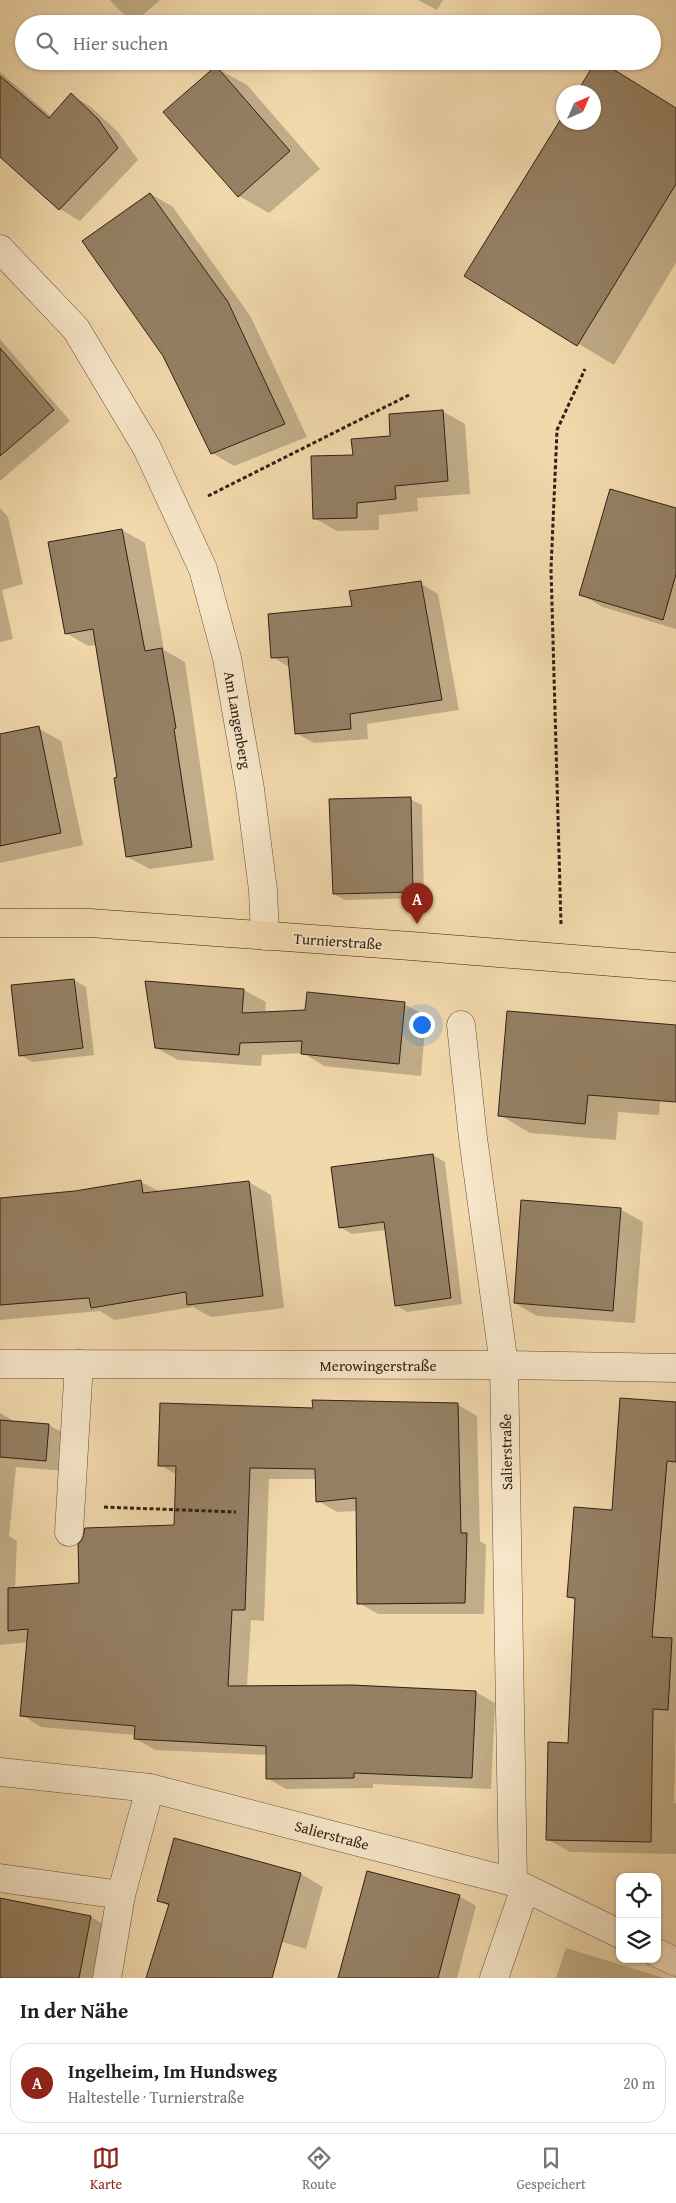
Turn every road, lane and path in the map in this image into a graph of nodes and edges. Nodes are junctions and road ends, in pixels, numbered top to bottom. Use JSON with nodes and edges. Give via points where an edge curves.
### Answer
{"nodes":[{"id":1,"x":0,"y":249,"type":"edge"},
{"id":2,"x":585,"y":369,"type":"dead end"},
{"id":3,"x":409,"y":395,"type":"dead end"},
{"id":4,"x":176,"y":512,"type":"junction"},
{"id":5,"x":0,"y":923,"type":"edge"},
{"id":6,"x":265,"y":936,"type":"junction"},
{"id":7,"x":563,"y":957,"type":"junction"},
{"id":8,"x":676,"y":967,"type":"edge"},
{"id":9,"x":461,"y":1025,"type":"dead end"},
{"id":10,"x":0,"y":1364,"type":"edge"},
{"id":11,"x":79,"y":1364,"type":"junction"},
{"id":12,"x":504,"y":1365,"type":"junction"},
{"id":13,"x":676,"y":1368,"type":"edge"},
{"id":14,"x":236,"y":1512,"type":"dead end"},
{"id":15,"x":70,"y":1519,"type":"joint"},
{"id":16,"x":0,"y":1772,"type":"edge"},
{"id":17,"x":150,"y":1788,"type":"junction"},
{"id":18,"x":0,"y":1878,"type":"edge"},
{"id":19,"x":519,"y":1885,"type":"junction"},
{"id":20,"x":120,"y":1895,"type":"junction"},
{"id":21,"x":616,"y":1932,"type":"edge"},
{"id":22,"x":661,"y":1955,"type":"edge"},
{"id":23,"x":676,"y":1962,"type":"edge"},
{"id":24,"x":107,"y":1978,"type":"edge"},
{"id":25,"x":494,"y":1978,"type":"edge"}],
"edges":[{"from":1,"to":4,"type":"street","name":"Am Langenberg","via":[[76,329],[147,448]]},
{"from":2,"to":7,"type":"path","via":[[557,430],[551,568]]},
{"from":3,"to":4,"type":"path"},
{"from":4,"to":6,"type":"street","name":"Am Langenberg","via":[[203,569],[227,658],[250,789],[263,890]]},
{"from":5,"to":6,"type":"main road","name":"Turnierstraße","via":[[90,923]]},
{"from":6,"to":7,"type":"main road","name":"Turnierstraße"},
{"from":7,"to":8,"type":"main road","name":"Turnierstraße"},
{"from":9,"to":12,"type":"street","name":"Salierstraße"},
{"from":10,"to":11,"type":"street","name":"Merowingerstraße"},
{"from":11,"to":12,"type":"street","name":"Merowingerstraße"},
{"from":11,"to":15,"type":"street"},
{"from":12,"to":13,"type":"street","name":"Merowingerstraße"},
{"from":12,"to":19,"type":"street","name":"Salierstraße"},
{"from":14,"to":15,"type":"path"},
{"from":16,"to":17,"type":"street","name":"Salierstraße"},
{"from":17,"to":19,"type":"street","name":"Salierstraße"},
{"from":17,"to":20,"type":"street"},
{"from":18,"to":20,"type":"street"},
{"from":19,"to":21,"type":"street","name":"Salierstraße"},
{"from":19,"to":25,"type":"street","name":"Salierstraße"},
{"from":20,"to":24,"type":"street"},
{"from":22,"to":23,"type":"street"}]}
